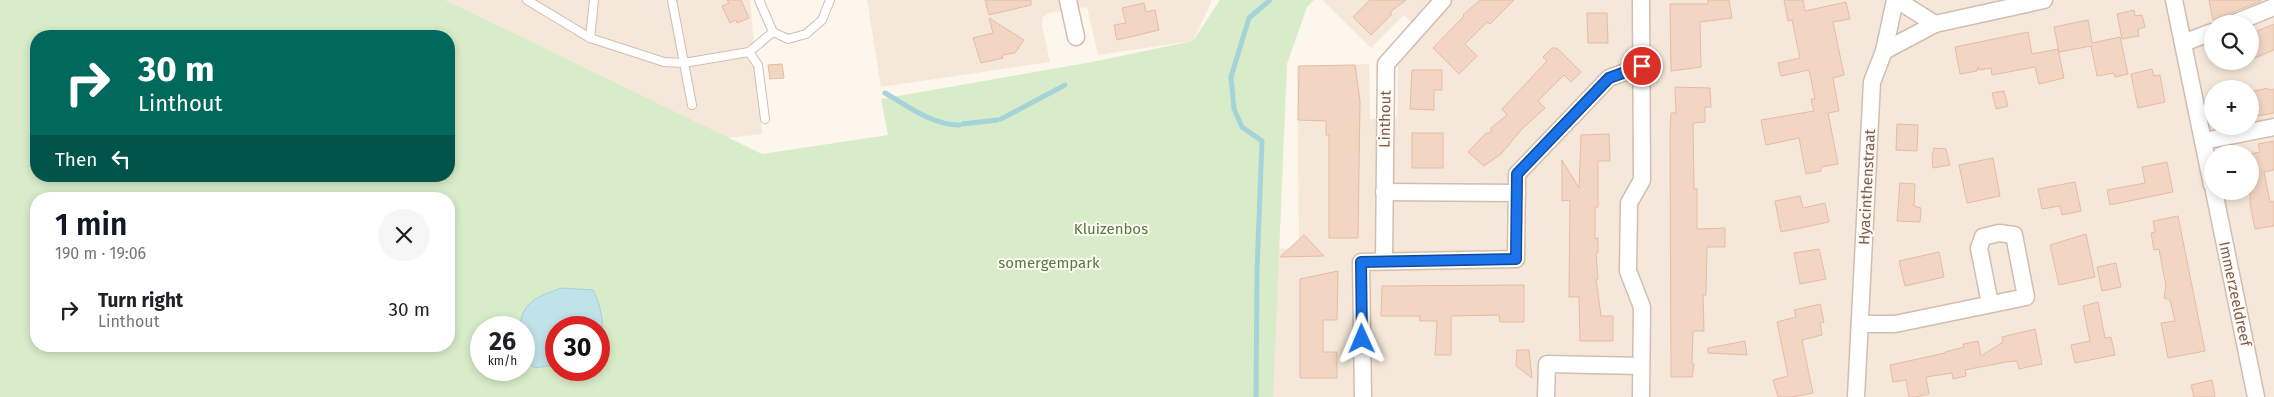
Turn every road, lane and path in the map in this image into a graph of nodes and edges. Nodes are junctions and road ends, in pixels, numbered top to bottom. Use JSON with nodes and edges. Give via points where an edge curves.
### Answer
{"nodes":[{"id":1,"x":527,"y":0,"type":"edge"},
{"id":2,"x":594,"y":0,"type":"edge"},
{"id":3,"x":672,"y":0,"type":"edge"},
{"id":4,"x":758,"y":0,"type":"edge"},
{"id":5,"x":830,"y":0,"type":"edge"},
{"id":6,"x":1068,"y":0,"type":"edge"},
{"id":7,"x":1443,"y":0,"type":"edge"},
{"id":8,"x":1641,"y":0,"type":"edge"},
{"id":9,"x":1896,"y":0,"type":"edge"},
{"id":10,"x":2044,"y":0,"type":"edge"},
{"id":11,"x":2174,"y":0,"type":"edge"},
{"id":12,"x":2274,"y":7,"type":"edge"},
{"id":13,"x":2254,"y":15,"type":"edge"},
{"id":14,"x":1934,"y":24,"type":"junction"},
{"id":15,"x":773,"y":32,"type":"junction"},
{"id":16,"x":2204,"y":35,"type":"edge"},
{"id":17,"x":1076,"y":37,"type":"dead end"},
{"id":18,"x":590,"y":38,"type":"junction"},
{"id":19,"x":2184,"y":44,"type":"junction"},
{"id":20,"x":1884,"y":51,"type":"junction"},
{"id":21,"x":749,"y":52,"type":"junction"},
{"id":22,"x":684,"y":63,"type":"junction"},
{"id":23,"x":1642,"y":66,"type":"junction"},
{"id":24,"x":692,"y":105,"type":"dead end"},
{"id":25,"x":765,"y":119,"type":"dead end"},
{"id":26,"x":2274,"y":127,"type":"edge"},
{"id":27,"x":2204,"y":141,"type":"junction"},
{"id":28,"x":2205,"y":145,"type":"edge"},
{"id":29,"x":1384,"y":192,"type":"junction"},
{"id":30,"x":1517,"y":193,"type":"junction"},
{"id":31,"x":2216,"y":200,"type":"edge"},
{"id":32,"x":1384,"y":260,"type":"junction"},
{"id":33,"x":1990,"y":304,"type":"dead end"},
{"id":34,"x":1860,"y":324,"type":"junction"},
{"id":35,"x":1641,"y":366,"type":"junction"},
{"id":36,"x":1363,"y":397,"type":"edge"},
{"id":37,"x":1546,"y":397,"type":"edge"},
{"id":38,"x":1641,"y":397,"type":"edge"},
{"id":39,"x":1856,"y":397,"type":"edge"},
{"id":40,"x":2256,"y":397,"type":"edge"}],
"edges":[{"from":1,"to":18,"type":"lane"},
{"from":2,"to":18,"type":"lane"},
{"from":3,"to":22,"type":"lane"},
{"from":4,"to":15,"type":"lane"},
{"from":5,"to":15,"type":"lane","via":[[822,20],[806,34],[788,39]]},
{"from":6,"to":17,"type":"street"},
{"from":7,"to":29,"type":"street","name":"Linthout","via":[[1386,64]]},
{"from":8,"to":23,"type":"street"},
{"from":9,"to":14,"type":"street","name":"Hyacinthenstraat"},
{"from":9,"to":20,"type":"street","name":"Hyacinthenstraat"},
{"from":10,"to":14,"type":"street"},
{"from":11,"to":19,"type":"street"},
{"from":12,"to":13,"type":"street"},
{"from":14,"to":20,"type":"street"},
{"from":15,"to":21,"type":"lane"},
{"from":16,"to":19,"type":"street"},
{"from":18,"to":22,"type":"lane","via":[[664,62]]},
{"from":19,"to":27,"type":"street"},
{"from":20,"to":34,"type":"street","name":"Hyacinthenstraat","via":[[1872,82]]},
{"from":21,"to":22,"type":"lane"},
{"from":21,"to":25,"type":"lane","via":[[758,66]]},
{"from":22,"to":24,"type":"lane"},
{"from":23,"to":30,"type":"street","via":[[1609,78],[1517,174]]},
{"from":23,"to":35,"type":"street","via":[[1642,180],[1629,203],[1628,271],[1642,307]]},
{"from":26,"to":27,"type":"street"},
{"from":27,"to":28,"type":"street"},
{"from":29,"to":30,"type":"street"},
{"from":29,"to":32,"type":"street","name":"Linthout"},
{"from":30,"to":32,"type":"street","via":[[1516,259]]},
{"from":31,"to":40,"type":"street","name":"Immerzeeldreef"},
{"from":32,"to":36,"type":"street","via":[[1361,262]]},
{"from":33,"to":34,"type":"street","via":[[1895,324]]},
{"from":34,"to":39,"type":"street","name":"Hyacinthenstraat"},
{"from":35,"to":37,"type":"street","via":[[1547,364]]},
{"from":35,"to":38,"type":"street"}]}
